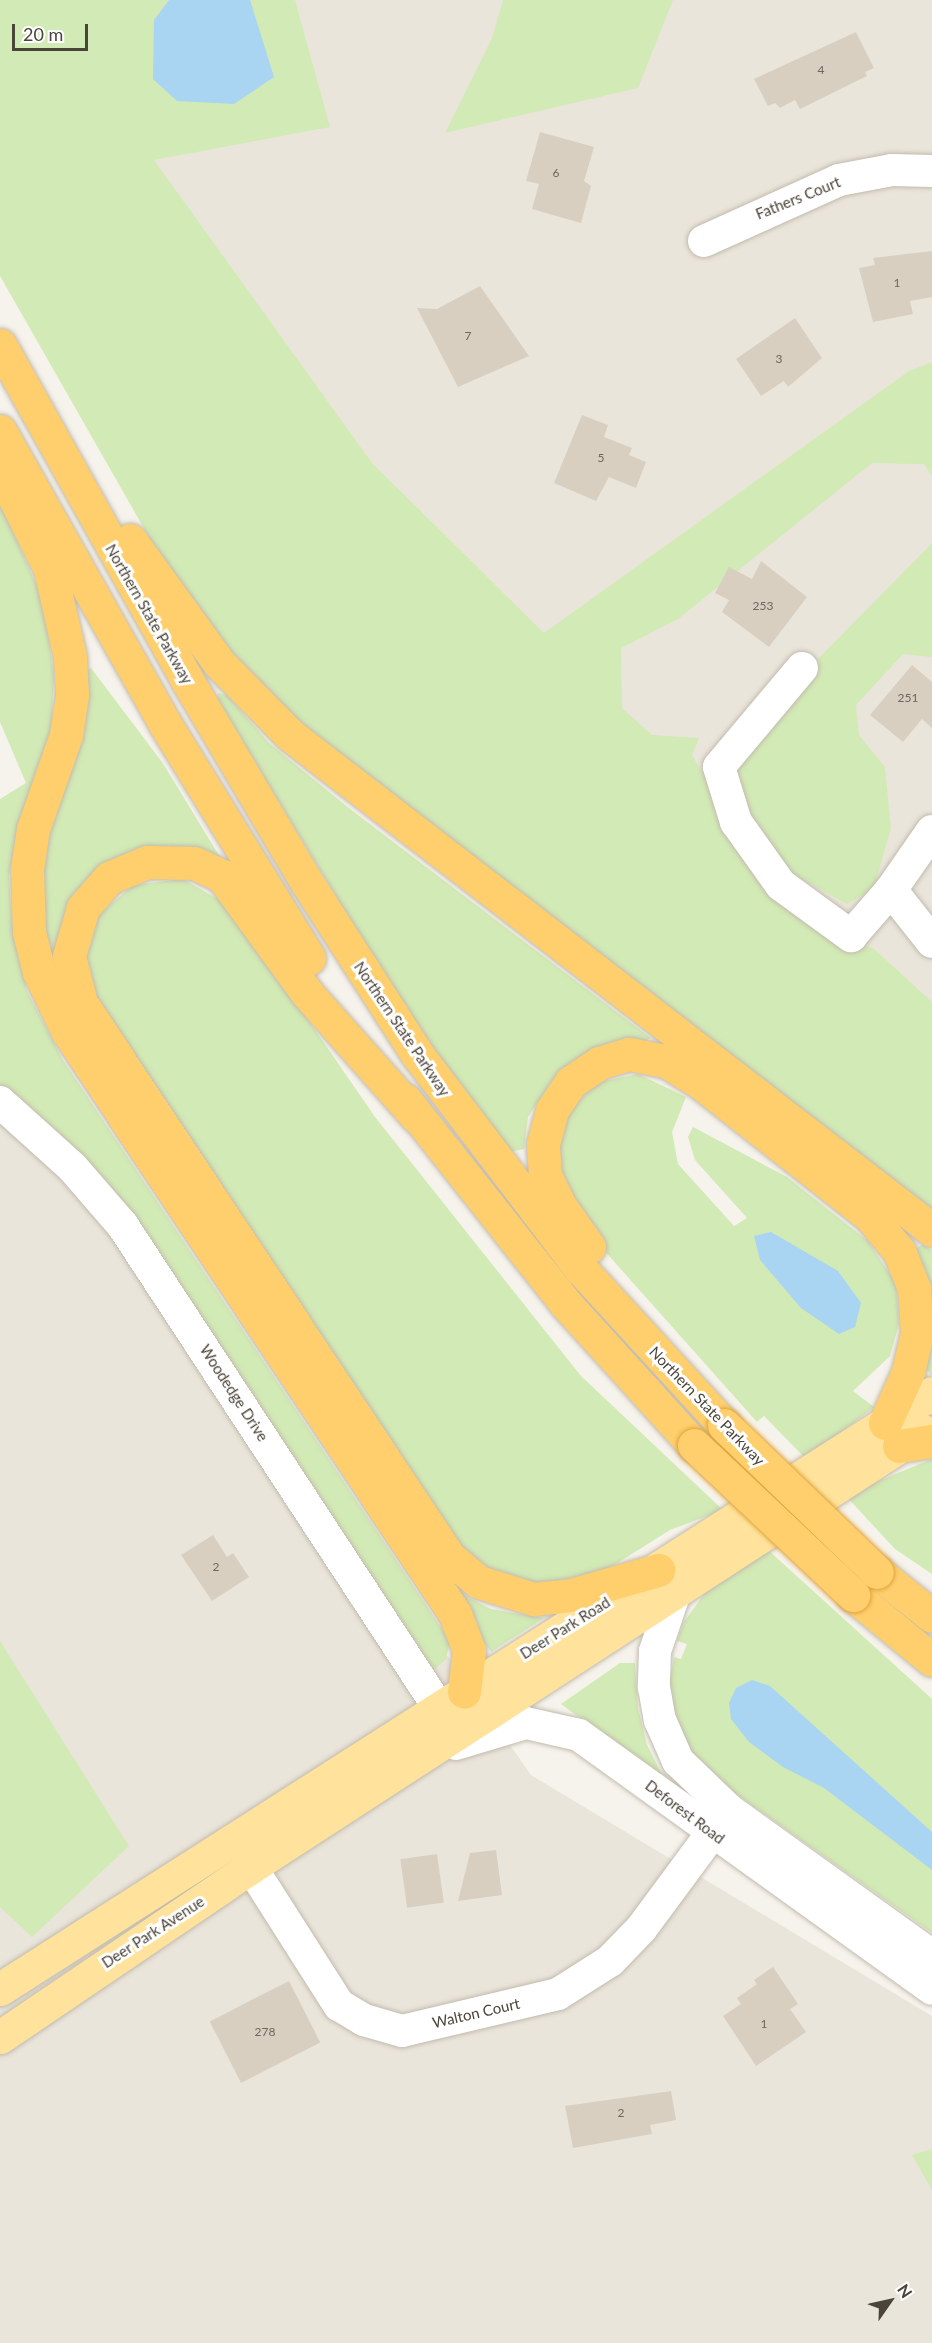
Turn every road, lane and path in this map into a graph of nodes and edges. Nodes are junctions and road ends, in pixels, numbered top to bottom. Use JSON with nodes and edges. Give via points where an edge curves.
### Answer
{"nodes":[{"id":1,"x":932,"y":171,"type":"edge"},
{"id":2,"x":704,"y":241,"type":"dead end"},
{"id":3,"x":3,"y":351,"type":"edge"},
{"id":4,"x":0,"y":431,"type":"edge"},
{"id":5,"x":0,"y":469,"type":"edge"},
{"id":6,"x":802,"y":668,"type":"dead end"},
{"id":7,"x":932,"y":831,"type":"edge"},
{"id":8,"x":891,"y":891,"type":"junction"},
{"id":9,"x":932,"y":942,"type":"edge"},
{"id":10,"x":0,"y":1102,"type":"edge"},
{"id":11,"x":417,"y":1117,"type":"junction"},
{"id":12,"x":932,"y":1230,"type":"edge"},
{"id":13,"x":675,"y":1375,"type":"junction"},
{"id":14,"x":932,"y":1393,"type":"edge"},
{"id":15,"x":932,"y":1425,"type":"edge"},
{"id":16,"x":892,"y":1434,"type":"junction"},
{"id":17,"x":932,"y":1441,"type":"edge"},
{"id":18,"x":877,"y":1572,"type":"junction"},
{"id":19,"x":667,"y":1579,"type":"junction"},
{"id":20,"x":932,"y":1606,"type":"edge"},
{"id":21,"x":932,"y":1616,"type":"edge"},
{"id":22,"x":932,"y":1660,"type":"edge"},
{"id":23,"x":451,"y":1700,"type":"junction"},
{"id":24,"x":415,"y":1760,"type":"junction"},
{"id":25,"x":308,"y":1830,"type":"joint"},
{"id":26,"x":712,"y":1833,"type":"junction"},
{"id":27,"x":251,"y":1867,"type":"junction"},
{"id":28,"x":932,"y":1956,"type":"edge"},
{"id":29,"x":0,"y":1989,"type":"edge"},
{"id":30,"x":932,"y":1989,"type":"edge"},
{"id":31,"x":0,"y":2037,"type":"edge"}],
"edges":[{"from":1,"to":2,"type":"street","name":"Fathers Court","via":[[892,170],[838,180]]},
{"from":3,"to":12,"type":"highway","via":[[171,600],[219,663],[271,719]]},
{"from":3,"to":13,"type":"highway","name":"Northern State Parkway","via":[[187,680],[398,1026],[522,1197]]},
{"from":4,"to":11,"type":"highway","via":[[214,806]]},
{"from":5,"to":23,"type":"highway","via":[[50,569],[63,613],[71,668],[66,735],[33,829],[27,868],[29,932],[39,972],[68,1032],[455,1614],[469,1650]]},
{"from":6,"to":8,"type":"street","via":[[719,767],[736,822],[780,885],[851,936]]},
{"from":7,"to":8,"type":"street"},
{"from":8,"to":9,"type":"street"},
{"from":10,"to":23,"type":"street","name":"Woodedge Drive","via":[[73,1168],[123,1226]]},
{"from":11,"to":19,"type":"highway","via":[[307,993],[222,876],[194,862],[147,862],[109,878],[83,908],[69,956],[81,1003],[449,1557],[479,1582],[534,1599]]},
{"from":11,"to":22,"type":"highway","bridge":true,"via":[[566,1304],[694,1445],[853,1594]]},
{"from":13,"to":16,"type":"highway","via":[[560,1206],[542,1159],[546,1127],[571,1082],[599,1063],[629,1054],[666,1062],[701,1083],[870,1216],[899,1251],[914,1288],[917,1333]]},
{"from":13,"to":18,"type":"highway","name":"Northern State Parkway","bridge":true},
{"from":14,"to":16,"type":"main road","name":"Deer Park Road"},
{"from":15,"to":16,"type":"main road","name":"Deer Park Road"},
{"from":16,"to":17,"type":"highway"},
{"from":16,"to":19,"type":"main road","name":"Deer Park Road"},
{"from":18,"to":20,"type":"highway"},
{"from":18,"to":21,"type":"highway","name":"Northern State Parkway"},
{"from":19,"to":23,"type":"main road","name":"Deer Park Road"},
{"from":19,"to":24,"type":"main road","name":"Deer Park Road"},
{"from":19,"to":28,"type":"street","name":"Deforest Road","via":[[654,1677],[660,1720],[678,1761],[722,1804]]},
{"from":23,"to":29,"type":"main road","name":"Deer Park Road"},
{"from":24,"to":25,"type":"main road","name":"Deer Park Road"},
{"from":24,"to":26,"type":"street","name":"Deforest Road","via":[[497,1728],[526,1723],[552,1725],[592,1742]]},
{"from":25,"to":27,"type":"main road","name":"Deer Park Avenue"},
{"from":26,"to":27,"type":"street","name":"Walton Court","via":[[641,1929],[601,1966],[558,1994],[402,2031],[364,2020],[339,2005]]},
{"from":26,"to":30,"type":"street","name":"Deforest Road"},
{"from":27,"to":31,"type":"main road","name":"Deer Park Avenue"}]}
